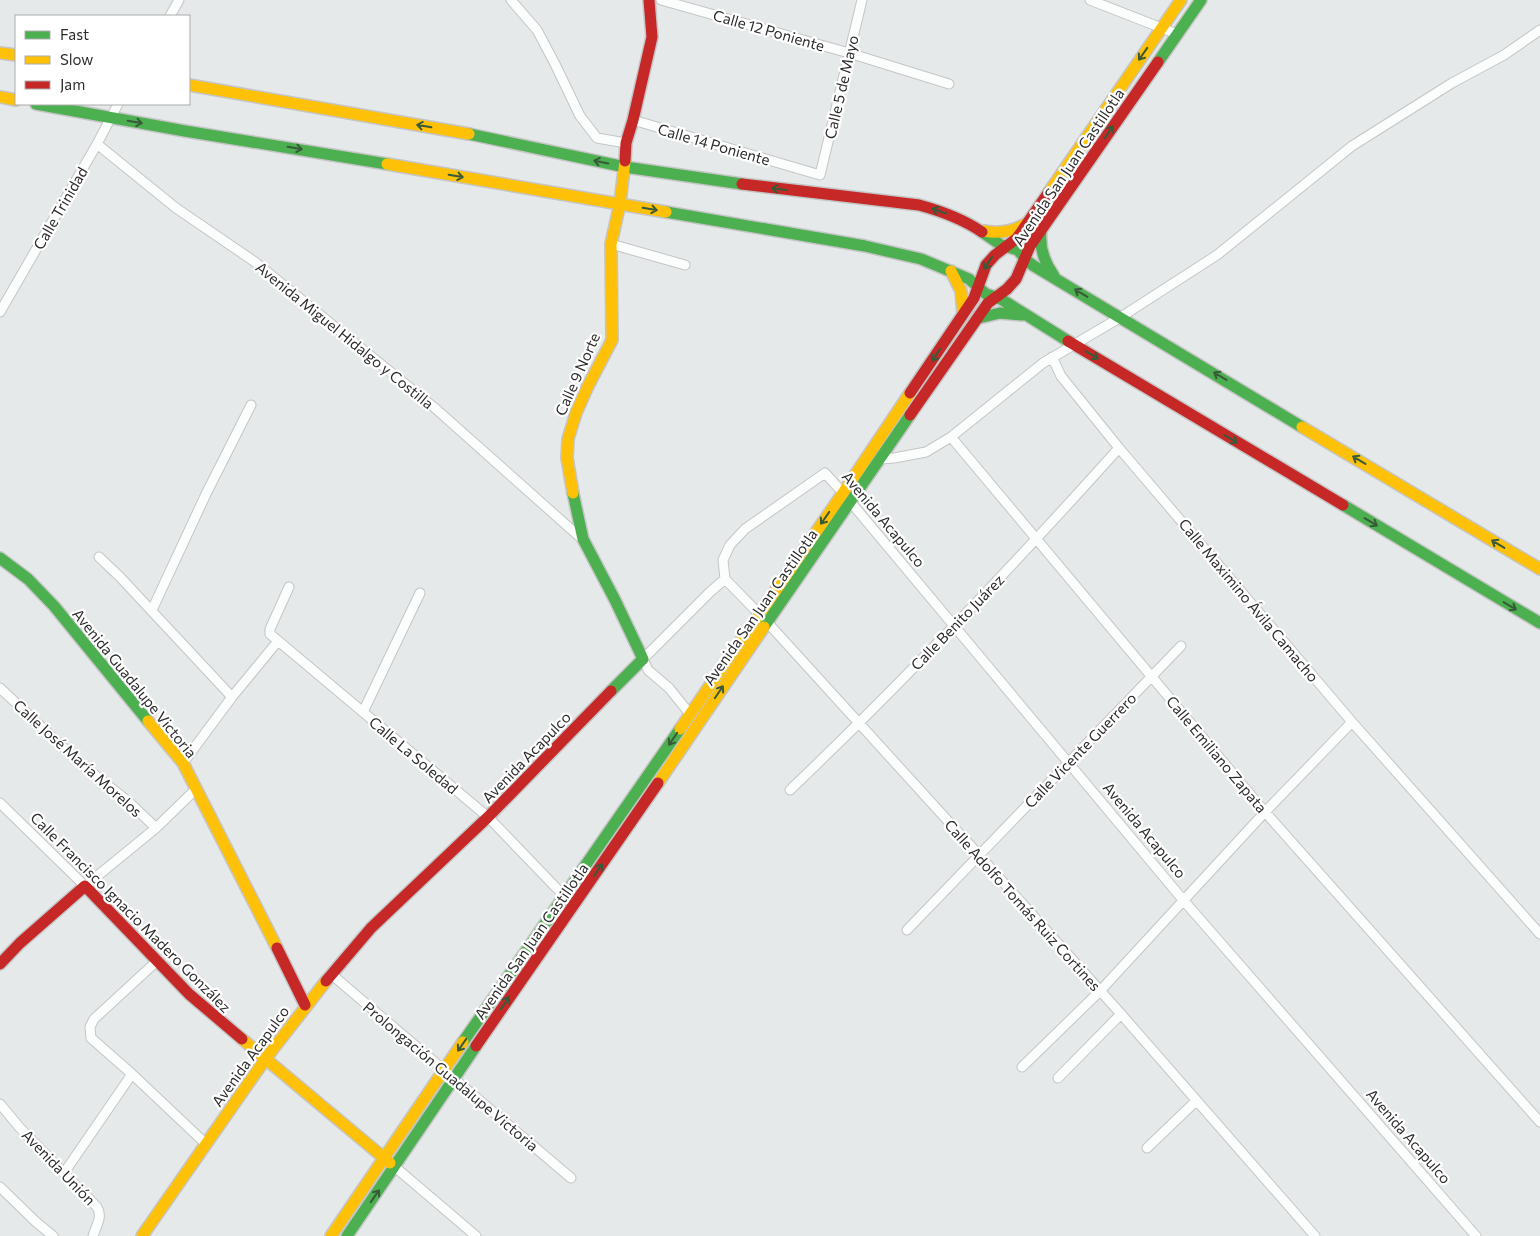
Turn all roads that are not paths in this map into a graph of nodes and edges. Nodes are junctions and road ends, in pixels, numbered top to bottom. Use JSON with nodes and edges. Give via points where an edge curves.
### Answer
{"nodes":[{"id":1,"x":179,"y":0,"type":"edge"},
{"id":2,"x":511,"y":0,"type":"edge"},
{"id":3,"x":649,"y":0,"type":"edge"},
{"id":4,"x":662,"y":0,"type":"edge"},
{"id":5,"x":862,"y":0,"type":"edge"},
{"id":6,"x":1090,"y":0,"type":"edge"},
{"id":7,"x":1181,"y":0,"type":"edge"},
{"id":8,"x":1201,"y":0,"type":"edge"},
{"id":9,"x":1104,"y":2,"type":"edge"},
{"id":10,"x":171,"y":15,"type":"edge"},
{"id":11,"x":1161,"y":28,"type":"junction"},
{"id":12,"x":1540,"y":30,"type":"edge"},
{"id":13,"x":1177,"y":34,"type":"junction"},
{"id":14,"x":0,"y":53,"type":"edge"},
{"id":15,"x":849,"y":53,"type":"junction"},
{"id":16,"x":15,"y":56,"type":"edge"},
{"id":17,"x":949,"y":84,"type":"dead end"},
{"id":18,"x":190,"y":86,"type":"edge"},
{"id":19,"x":0,"y":97,"type":"edge"},
{"id":20,"x":15,"y":100,"type":"edge"},
{"id":21,"x":41,"y":105,"type":"edge"},
{"id":22,"x":117,"y":105,"type":"edge"},
{"id":23,"x":110,"y":118,"type":"junction"},
{"id":24,"x":633,"y":120,"type":"junction"},
{"id":25,"x":626,"y":143,"type":"junction"},
{"id":26,"x":97,"y":144,"type":"junction"},
{"id":27,"x":625,"y":167,"type":"junction"},
{"id":28,"x":820,"y":175,"type":"joint"},
{"id":29,"x":620,"y":204,"type":"junction"},
{"id":30,"x":1027,"y":223,"type":"junction"},
{"id":31,"x":1041,"y":230,"type":"junction"},
{"id":32,"x":984,"y":232,"type":"junction"},
{"id":33,"x":611,"y":244,"type":"junction"},
{"id":34,"x":1007,"y":247,"type":"junction"},
{"id":35,"x":1024,"y":258,"type":"junction"},
{"id":36,"x":685,"y":266,"type":"dead end"},
{"id":37,"x":951,"y":271,"type":"junction"},
{"id":38,"x":1055,"y":278,"type":"junction"},
{"id":39,"x":979,"y":287,"type":"junction"},
{"id":40,"x":995,"y":297,"type":"junction"},
{"id":41,"x":0,"y":312,"type":"edge"},
{"id":42,"x":963,"y":314,"type":"junction"},
{"id":43,"x":1121,"y":316,"type":"junction"},
{"id":44,"x":979,"y":318,"type":"junction"},
{"id":45,"x":1035,"y":321,"type":"junction"},
{"id":46,"x":1073,"y":344,"type":"junction"},
{"id":47,"x":1052,"y":357,"type":"junction"},
{"id":48,"x":251,"y":405,"type":"dead end"},
{"id":49,"x":951,"y":437,"type":"junction"},
{"id":50,"x":1119,"y":448,"type":"junction"},
{"id":51,"x":880,"y":459,"type":"junction"},
{"id":52,"x":843,"y":493,"type":"junction"},
{"id":53,"x":851,"y":502,"type":"junction"},
{"id":54,"x":583,"y":539,"type":"junction"},
{"id":55,"x":1037,"y":539,"type":"junction"},
{"id":56,"x":99,"y":557,"type":"dead end"},
{"id":57,"x":0,"y":558,"type":"edge"},
{"id":58,"x":1540,"y":569,"type":"edge"},
{"id":59,"x":725,"y":579,"type":"junction"},
{"id":60,"x":288,"y":587,"type":"dead end"},
{"id":61,"x":420,"y":593,"type":"dead end"},
{"id":62,"x":152,"y":610,"type":"junction"},
{"id":63,"x":763,"y":618,"type":"junction"},
{"id":64,"x":1540,"y":624,"type":"edge"},
{"id":65,"x":954,"y":625,"type":"junction"},
{"id":66,"x":278,"y":641,"type":"junction"},
{"id":67,"x":1181,"y":646,"type":"dead end"},
{"id":68,"x":643,"y":659,"type":"junction"},
{"id":69,"x":1150,"y":676,"type":"junction"},
{"id":70,"x":1,"y":690,"type":"edge"},
{"id":71,"x":232,"y":697,"type":"junction"},
{"id":72,"x":363,"y":712,"type":"junction"},
{"id":73,"x":690,"y":714,"type":"junction"},
{"id":74,"x":1352,"y":722,"type":"junction"},
{"id":75,"x":859,"y":724,"type":"junction"},
{"id":76,"x":1069,"y":762,"type":"junction"},
{"id":77,"x":183,"y":763,"type":"junction"},
{"id":78,"x":196,"y":790,"type":"junction"},
{"id":79,"x":790,"y":790,"type":"dead end"},
{"id":80,"x":0,"y":804,"type":"edge"},
{"id":81,"x":1266,"y":812,"type":"junction"},
{"id":82,"x":488,"y":818,"type":"junction"},
{"id":83,"x":156,"y":828,"type":"junction"},
{"id":84,"x":979,"y":855,"type":"junction"},
{"id":85,"x":84,"y":886,"type":"junction"},
{"id":86,"x":565,"y":897,"type":"junction"},
{"id":87,"x":1184,"y":901,"type":"junction"},
{"id":88,"x":908,"y":930,"type":"dead end"},
{"id":89,"x":1540,"y":934,"type":"edge"},
{"id":90,"x":157,"y":961,"type":"junction"},
{"id":91,"x":0,"y":964,"type":"edge"},
{"id":92,"x":330,"y":974,"type":"junction"},
{"id":93,"x":1100,"y":991,"type":"junction"},
{"id":94,"x":305,"y":1005,"type":"junction"},
{"id":95,"x":1121,"y":1014,"type":"junction"},
{"id":96,"x":266,"y":1058,"type":"junction"},
{"id":97,"x":1022,"y":1067,"type":"dead end"},
{"id":98,"x":444,"y":1070,"type":"junction"},
{"id":99,"x":132,"y":1074,"type":"junction"},
{"id":100,"x":1058,"y":1078,"type":"dead end"},
{"id":101,"x":454,"y":1080,"type":"junction"},
{"id":102,"x":1196,"y":1101,"type":"junction"},
{"id":103,"x":0,"y":1104,"type":"edge"},
{"id":104,"x":1540,"y":1122,"type":"edge"},
{"id":105,"x":206,"y":1144,"type":"junction"},
{"id":106,"x":1147,"y":1148,"type":"dead end"},
{"id":107,"x":385,"y":1158,"type":"junction"},
{"id":108,"x":395,"y":1167,"type":"junction"},
{"id":109,"x":64,"y":1173,"type":"junction"},
{"id":110,"x":571,"y":1178,"type":"dead end"},
{"id":111,"x":0,"y":1187,"type":"edge"},
{"id":112,"x":53,"y":1236,"type":"edge"},
{"id":113,"x":93,"y":1236,"type":"edge"},
{"id":114,"x":142,"y":1236,"type":"edge"},
{"id":115,"x":331,"y":1236,"type":"edge"},
{"id":116,"x":347,"y":1236,"type":"edge"},
{"id":117,"x":476,"y":1236,"type":"edge"},
{"id":118,"x":1315,"y":1236,"type":"edge"},
{"id":119,"x":1476,"y":1236,"type":"edge"}],
"edges":[{"from":1,"to":10,"type":"street"},
{"from":2,"to":25,"type":"street","via":[[537,30],[580,116],[597,138]]},
{"from":3,"to":24,"type":"main road","name":"Calle 9 Norte","via":[[652,37]]},
{"from":4,"to":15,"type":"street","name":"Calle 12 Poniente"},
{"from":5,"to":15,"type":"street","name":"Calle 5 de Mayo"},
{"from":6,"to":9,"type":"street"},
{"from":7,"to":11,"type":"main road","name":"Avenida San Juan Castillotla"},
{"from":8,"to":13,"type":"main road","name":"Avenida San Juan Castillotla"},
{"from":9,"to":11,"type":"street"},
{"from":11,"to":13,"type":"street"},
{"from":11,"to":30,"type":"main road","name":"Avenida San Juan Castillotla","one_way":true},
{"from":12,"to":43,"type":"street","via":[[1352,146],[1217,255]]},
{"from":31,"to":13,"type":"main road","name":"Avenida San Juan Castillotla","one_way":true},
{"from":14,"to":16,"type":"main road"},
{"from":15,"to":17,"type":"street","name":"Calle 12 Poniente"},
{"from":15,"to":28,"type":"street","name":"Calle 5 de Mayo"},
{"from":27,"to":18,"type":"main road","one_way":true,"via":[[438,128]]},
{"from":19,"to":20,"type":"main road"},
{"from":21,"to":23,"type":"main road"},
{"from":22,"to":23,"type":"street","name":"Calle Trinidad"},
{"from":23,"to":26,"type":"street","name":"Calle Trinidad"},
{"from":23,"to":29,"type":"main road","one_way":true},
{"from":24,"to":25,"type":"main road","name":"Calle 9 Norte"},
{"from":24,"to":28,"type":"street","name":"Calle 14 Poniente"},
{"from":25,"to":27,"type":"main road","name":"Calle 9 Norte"},
{"from":26,"to":41,"type":"street","name":"Calle Trinidad"},
{"from":26,"to":54,"type":"street","name":"Avenida Miguel Hidalgo y Costilla","via":[[176,208],[255,262],[422,397]]},
{"from":27,"to":29,"type":"main road","name":"Calle 9 Norte"},
{"from":32,"to":27,"type":"main road","one_way":true,"via":[[941,211],[919,205]]},
{"from":29,"to":33,"type":"main road","name":"Calle 9 Norte"},
{"from":29,"to":37,"type":"main road","one_way":true,"via":[[894,252]]},
{"from":30,"to":32,"type":"main road","via":[[1008,232]]},
{"from":30,"to":34,"type":"main road","name":"Avenida San Juan Castillotla"},
{"from":31,"to":35,"type":"main road","name":"Avenida San Juan Castillotla"},
{"from":31,"to":38,"type":"main road","via":[[1042,255]]},
{"from":32,"to":34,"type":"main road"},
{"from":33,"to":36,"type":"street"},
{"from":33,"to":54,"type":"main road","name":"Calle 9 Norte","via":[[612,340],[581,398],[568,439],[567,458]]},
{"from":34,"to":35,"type":"main road","via":[[1018,250]]},
{"from":34,"to":39,"type":"main road","name":"Avenida San Juan Castillotla","one_way":true,"via":[[990,260]]},
{"from":35,"to":38,"type":"main road"},
{"from":35,"to":40,"type":"main road","name":"Avenida San Juan Castillotla","via":[[1014,282]]},
{"from":37,"to":39,"type":"main road"},
{"from":37,"to":42,"type":"main road","via":[[962,291]]},
{"from":43,"to":38,"type":"main road","one_way":true},
{"from":39,"to":40,"type":"main road"},
{"from":39,"to":42,"type":"main road","name":"Avenida San Juan Castillotla"},
{"from":40,"to":44,"type":"main road","name":"Avenida San Juan Castillotla"},
{"from":40,"to":45,"type":"main road"},
{"from":42,"to":52,"type":"main road","name":"Avenida San Juan Castillotla","one_way":true},
{"from":43,"to":46,"type":"street"},
{"from":58,"to":43,"type":"main road","one_way":true},
{"from":44,"to":45,"type":"main road","via":[[1005,312]]},
{"from":44,"to":51,"type":"main road","name":"Avenida San Juan Castillotla"},
{"from":45,"to":46,"type":"main road"},
{"from":46,"to":47,"type":"street"},
{"from":46,"to":64,"type":"main road","one_way":true},
{"from":47,"to":49,"type":"street"},
{"from":47,"to":50,"type":"street","name":"Calle Maximino Ávila Camacho","via":[[1061,376]]},
{"from":48,"to":62,"type":"street"},
{"from":49,"to":51,"type":"street","via":[[926,452]]},
{"from":49,"to":55,"type":"street","name":"Calle Emiliano Zapata"},
{"from":50,"to":55,"type":"street","name":"Calle Benito Juárez"},
{"from":50,"to":74,"type":"street","name":"Calle Maximino Ávila Camacho"},
{"from":51,"to":53,"type":"main road","name":"Avenida San Juan Castillotla"},
{"from":52,"to":53,"type":"street","name":"Avenida Acapulco"},
{"from":52,"to":59,"type":"street","name":"Avenida Acapulco","via":[[825,473],[745,529],[730,545],[723,560]]},
{"from":52,"to":63,"type":"main road","name":"Avenida San Juan Castillotla","one_way":true},
{"from":53,"to":63,"type":"main road","name":"Avenida San Juan Castillotla"},
{"from":53,"to":65,"type":"street","name":"Avenida Acapulco"},
{"from":54,"to":68,"type":"main road","name":"Calle 9 Norte"},
{"from":55,"to":65,"type":"street","name":"Calle Benito Juárez"},
{"from":55,"to":69,"type":"street","name":"Calle Emiliano Zapata"},
{"from":56,"to":62,"type":"street"},
{"from":57,"to":77,"type":"main road","name":"Avenida Guadalupe Victoria","via":[[28,579],[54,606]]},
{"from":59,"to":63,"type":"street","name":"Calle Adolfo Tomás Ruiz Cortines"},
{"from":59,"to":68,"type":"street","name":"Avenida Acapulco"},
{"from":60,"to":66,"type":"street","via":[[269,632]]},
{"from":61,"to":72,"type":"street"},
{"from":62,"to":71,"type":"street"},
{"from":63,"to":73,"type":"main road","name":"Avenida San Juan Castillotla"},
{"from":63,"to":75,"type":"street","name":"Calle Adolfo Tomás Ruiz Cortines"},
{"from":101,"to":63,"type":"main road","name":"Avenida San Juan Castillotla","one_way":true},
{"from":65,"to":75,"type":"street","name":"Calle Benito Juárez"},
{"from":65,"to":76,"type":"street","name":"Avenida Acapulco"},
{"from":66,"to":71,"type":"street"},
{"from":66,"to":72,"type":"street","name":"Calle La Soledad"},
{"from":67,"to":69,"type":"street","name":"Calle Vicente Guerrero"},
{"from":68,"to":73,"type":"street","via":[[648,670],[669,688]]},
{"from":68,"to":82,"type":"main road","name":"Avenida Acapulco"},
{"from":69,"to":76,"type":"street","name":"Calle Vicente Guerrero"},
{"from":69,"to":81,"type":"street","name":"Calle Emiliano Zapata"},
{"from":70,"to":83,"type":"street","name":"Calle José María Morelos"},
{"from":71,"to":77,"type":"street"},
{"from":72,"to":82,"type":"street","name":"Calle La Soledad"},
{"from":73,"to":86,"type":"main road","name":"Avenida San Juan Castillotla","one_way":true},
{"from":74,"to":81,"type":"street"},
{"from":74,"to":89,"type":"street","name":"Calle Maximino Ávila Camacho"},
{"from":75,"to":79,"type":"street","name":"Calle Benito Juárez"},
{"from":75,"to":84,"type":"street","name":"Calle Adolfo Tomás Ruiz Cortines"},
{"from":76,"to":84,"type":"street","name":"Calle Vicente Guerrero"},
{"from":76,"to":87,"type":"street","name":"Avenida Acapulco"},
{"from":77,"to":78,"type":"main road","name":"Avenida Guadalupe Victoria"},
{"from":78,"to":83,"type":"street"},
{"from":78,"to":94,"type":"main road","name":"Avenida Guadalupe Victoria"},
{"from":80,"to":85,"type":"street","name":"Calle Francisco Ignacio Madero González"},
{"from":81,"to":87,"type":"street"},
{"from":81,"to":104,"type":"street","name":"Calle Emiliano Zapata"},
{"from":82,"to":86,"type":"street","name":"Calle La Soledad"},
{"from":82,"to":92,"type":"main road","name":"Avenida Acapulco","via":[[371,928]]},
{"from":83,"to":85,"type":"street"},
{"from":84,"to":88,"type":"street","name":"Calle Vicente Guerrero"},
{"from":84,"to":93,"type":"street","name":"Calle Adolfo Tomás Ruiz Cortines"},
{"from":85,"to":90,"type":"main road","name":"Calle Francisco Ignacio Madero González"},
{"from":85,"to":91,"type":"main road"},
{"from":86,"to":98,"type":"main road","name":"Avenida San Juan Castillotla","one_way":true},
{"from":87,"to":93,"type":"street"},
{"from":87,"to":119,"type":"street","name":"Avenida Acapulco"},
{"from":90,"to":96,"type":"main road","name":"Calle Francisco Ignacio Madero González","via":[[201,1004]]},
{"from":90,"to":99,"type":"street","via":[[94,1019],[90,1027],[91,1038]]},
{"from":92,"to":94,"type":"main road","name":"Avenida Acapulco"},
{"from":92,"to":98,"type":"street","name":"Prolongación Guadalupe Victoria"},
{"from":93,"to":95,"type":"street","name":"Calle Adolfo Tomás Ruiz Cortines"},
{"from":93,"to":97,"type":"street"},
{"from":94,"to":96,"type":"main road","name":"Avenida Acapulco"},
{"from":95,"to":100,"type":"street"},
{"from":95,"to":102,"type":"street","name":"Calle Adolfo Tomás Ruiz Cortines"},
{"from":96,"to":105,"type":"main road","name":"Avenida Acapulco"},
{"from":96,"to":107,"type":"main road","name":"Calle Francisco Ignacio Madero González"},
{"from":98,"to":101,"type":"street","name":"Prolongación Guadalupe Victoria"},
{"from":98,"to":107,"type":"main road","name":"Avenida San Juan Castillotla"},
{"from":99,"to":105,"type":"street"},
{"from":99,"to":109,"type":"street"},
{"from":101,"to":108,"type":"main road","name":"Avenida San Juan Castillotla"},
{"from":101,"to":110,"type":"street","name":"Prolongación Guadalupe Victoria"},
{"from":102,"to":106,"type":"street"},
{"from":102,"to":118,"type":"street","name":"Calle Adolfo Tomás Ruiz Cortines"},
{"from":103,"to":109,"type":"street","name":"Avenida Unión"},
{"from":105,"to":114,"type":"main road","name":"Avenida Acapulco"},
{"from":107,"to":108,"type":"main road","name":"Calle Francisco Ignacio Madero González"},
{"from":107,"to":115,"type":"main road","name":"Avenida San Juan Castillotla"},
{"from":116,"to":108,"type":"main road","name":"Avenida San Juan Castillotla","one_way":true},
{"from":108,"to":117,"type":"street"},
{"from":109,"to":113,"type":"street","name":"Avenida Unión","via":[[100,1213]]},
{"from":111,"to":112,"type":"street"}]}
